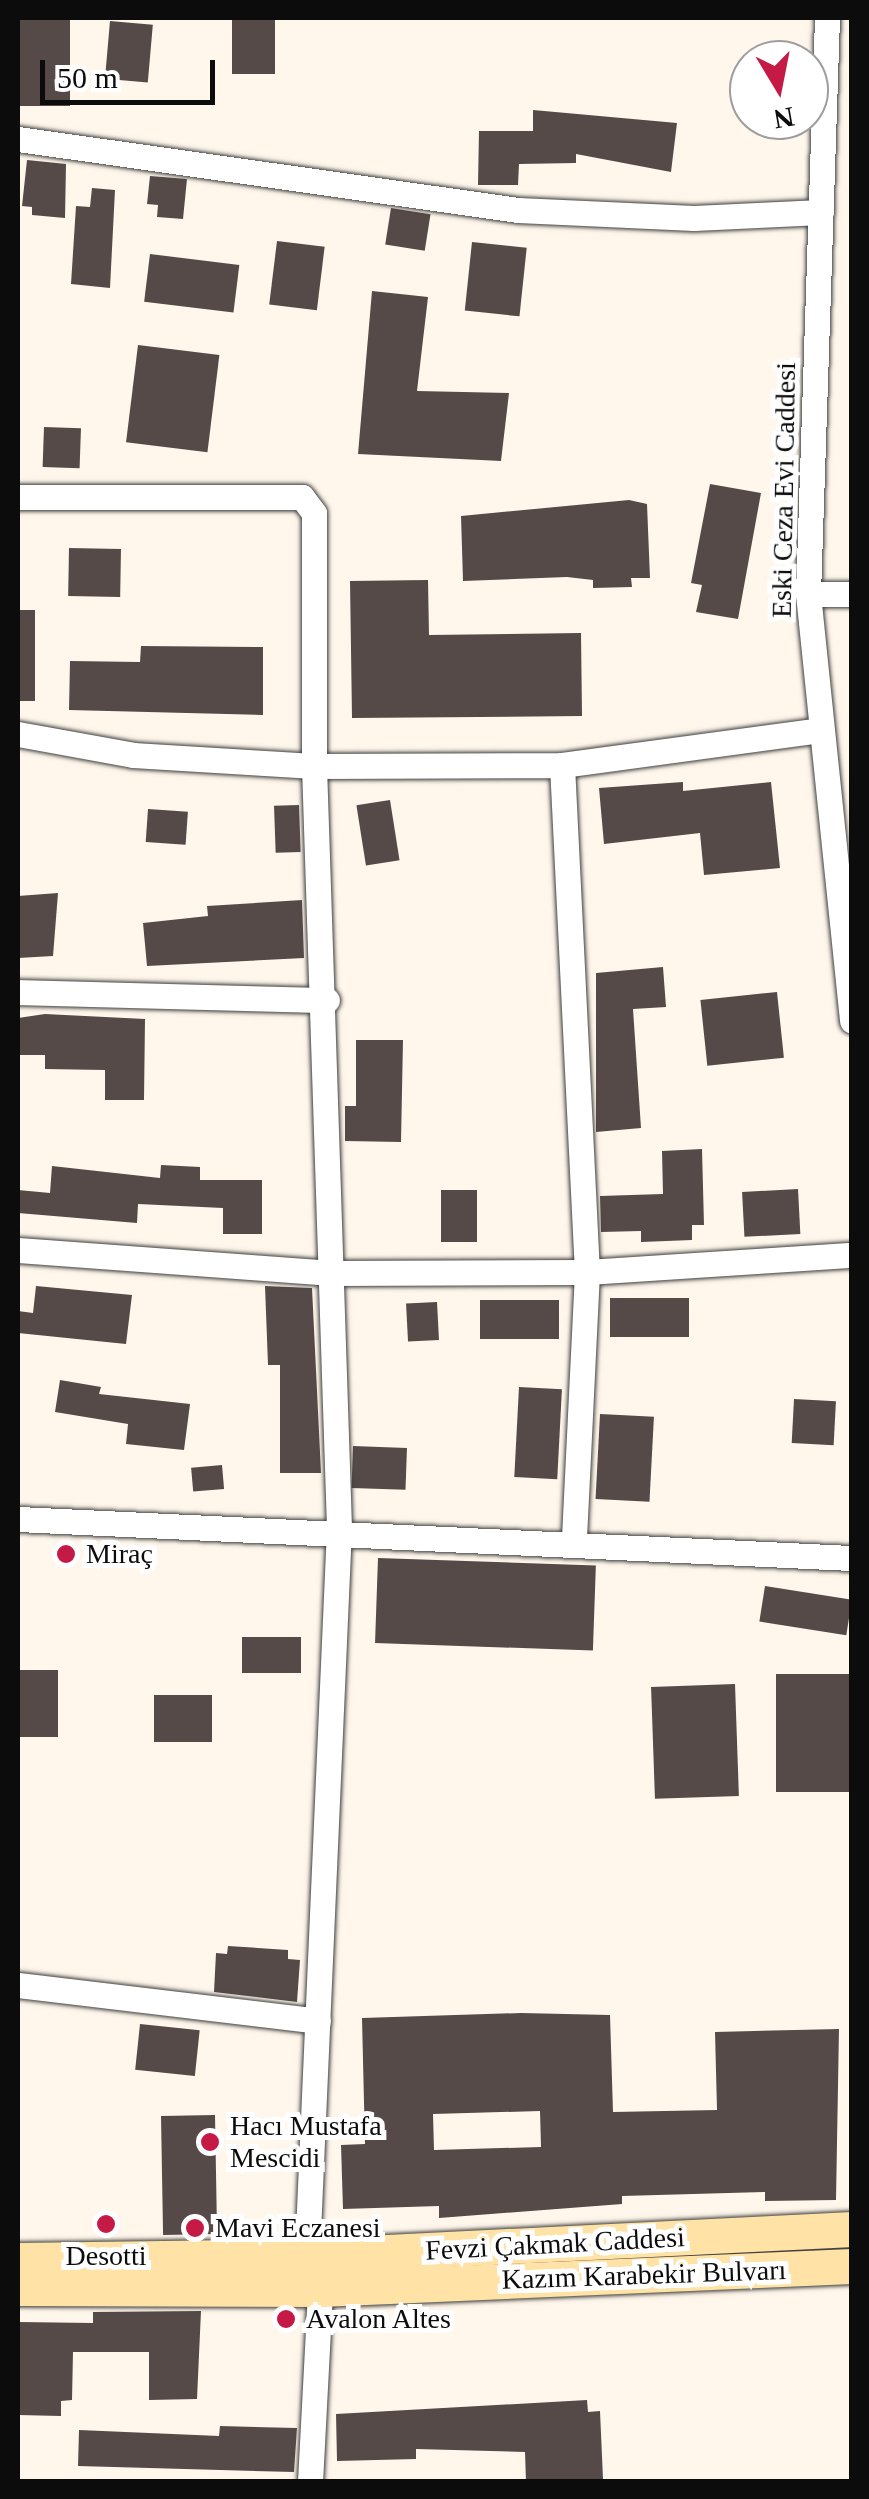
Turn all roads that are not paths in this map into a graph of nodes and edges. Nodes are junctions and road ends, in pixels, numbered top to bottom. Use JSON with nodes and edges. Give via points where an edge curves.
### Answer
{"nodes":[{"id":1,"x":831,"y":19,"type":"edge"},
{"id":2,"x":18,"y":139,"type":"edge"},
{"id":3,"x":839,"y":139,"type":"edge"},
{"id":4,"x":821,"y":212,"type":"junction"},
{"id":5,"x":18,"y":497,"type":"edge"},
{"id":6,"x":808,"y":594,"type":"junction"},
{"id":7,"x":852,"y":594,"type":"edge"},
{"id":8,"x":822,"y":730,"type":"junction"},
{"id":9,"x":18,"y":734,"type":"edge"},
{"id":10,"x":562,"y":765,"type":"junction"},
{"id":11,"x":314,"y":766,"type":"junction"},
{"id":12,"x":842,"y":816,"type":"edge"},
{"id":13,"x":848,"y":964,"type":"edge"},
{"id":14,"x":18,"y":992,"type":"edge"},
{"id":15,"x":326,"y":1000,"type":"junction"},
{"id":16,"x":852,"y":1021,"type":"edge"},
{"id":17,"x":18,"y":1250,"type":"edge"},
{"id":18,"x":852,"y":1255,"type":"edge"},
{"id":19,"x":587,"y":1272,"type":"junction"},
{"id":20,"x":332,"y":1273,"type":"junction"},
{"id":21,"x":18,"y":1519,"type":"edge"},
{"id":22,"x":338,"y":1528,"type":"junction"},
{"id":23,"x":574,"y":1539,"type":"junction"},
{"id":24,"x":852,"y":1558,"type":"edge"},
{"id":25,"x":18,"y":1985,"type":"edge"},
{"id":26,"x":318,"y":2022,"type":"junction"},
{"id":27,"x":852,"y":2229,"type":"edge"},
{"id":28,"x":307,"y":2256,"type":"junction"},
{"id":29,"x":18,"y":2260,"type":"edge"},
{"id":30,"x":852,"y":2266,"type":"edge"},
{"id":31,"x":18,"y":2288,"type":"edge"},
{"id":32,"x":320,"y":2289,"type":"junction"},
{"id":33,"x":310,"y":2482,"type":"edge"}],
"edges":[{"from":1,"to":3,"type":"street","name":"Eski Ceza Evi Caddesi"},
{"from":2,"to":4,"type":"street","via":[[518,210],[694,218]]},
{"from":3,"to":4,"type":"street","name":"Eski Ceza Evi Caddesi"},
{"from":4,"to":6,"type":"street","name":"Eski Ceza Evi Caddesi"},
{"from":5,"to":11,"type":"street","via":[[302,496],[314,514]]},
{"from":6,"to":7,"type":"street"},
{"from":6,"to":8,"type":"street","name":"Eski Ceza Evi Caddesi"},
{"from":8,"to":10,"type":"street"},
{"from":8,"to":12,"type":"street","name":"Eski Ceza Evi Caddesi"},
{"from":9,"to":11,"type":"street","via":[[133,755]]},
{"from":10,"to":11,"type":"street"},
{"from":10,"to":19,"type":"street"},
{"from":11,"to":15,"type":"street"},
{"from":12,"to":13,"type":"street","name":"Eski Ceza Evi Caddesi"},
{"from":13,"to":16,"type":"street","name":"Eski Ceza Evi Caddesi"},
{"from":14,"to":15,"type":"street"},
{"from":15,"to":20,"type":"street"},
{"from":17,"to":20,"type":"street"},
{"from":18,"to":19,"type":"street"},
{"from":19,"to":20,"type":"street"},
{"from":19,"to":23,"type":"street"},
{"from":20,"to":22,"type":"street"},
{"from":21,"to":22,"type":"street"},
{"from":22,"to":23,"type":"street"},
{"from":22,"to":26,"type":"street"},
{"from":23,"to":24,"type":"street"},
{"from":25,"to":26,"type":"street"},
{"from":26,"to":28,"type":"street"},
{"from":27,"to":28,"type":"main road","name":"Fevzi Çakmak Caddesi"},
{"from":28,"to":29,"type":"main road","name":"Fevzi Çakmak Caddesi"},
{"from":30,"to":32,"type":"main road","name":"Kazım Karabekir Bulvarı"},
{"from":31,"to":32,"type":"main road","name":"Kazım Karabekir Bulvarı"},
{"from":32,"to":33,"type":"street"}]}
